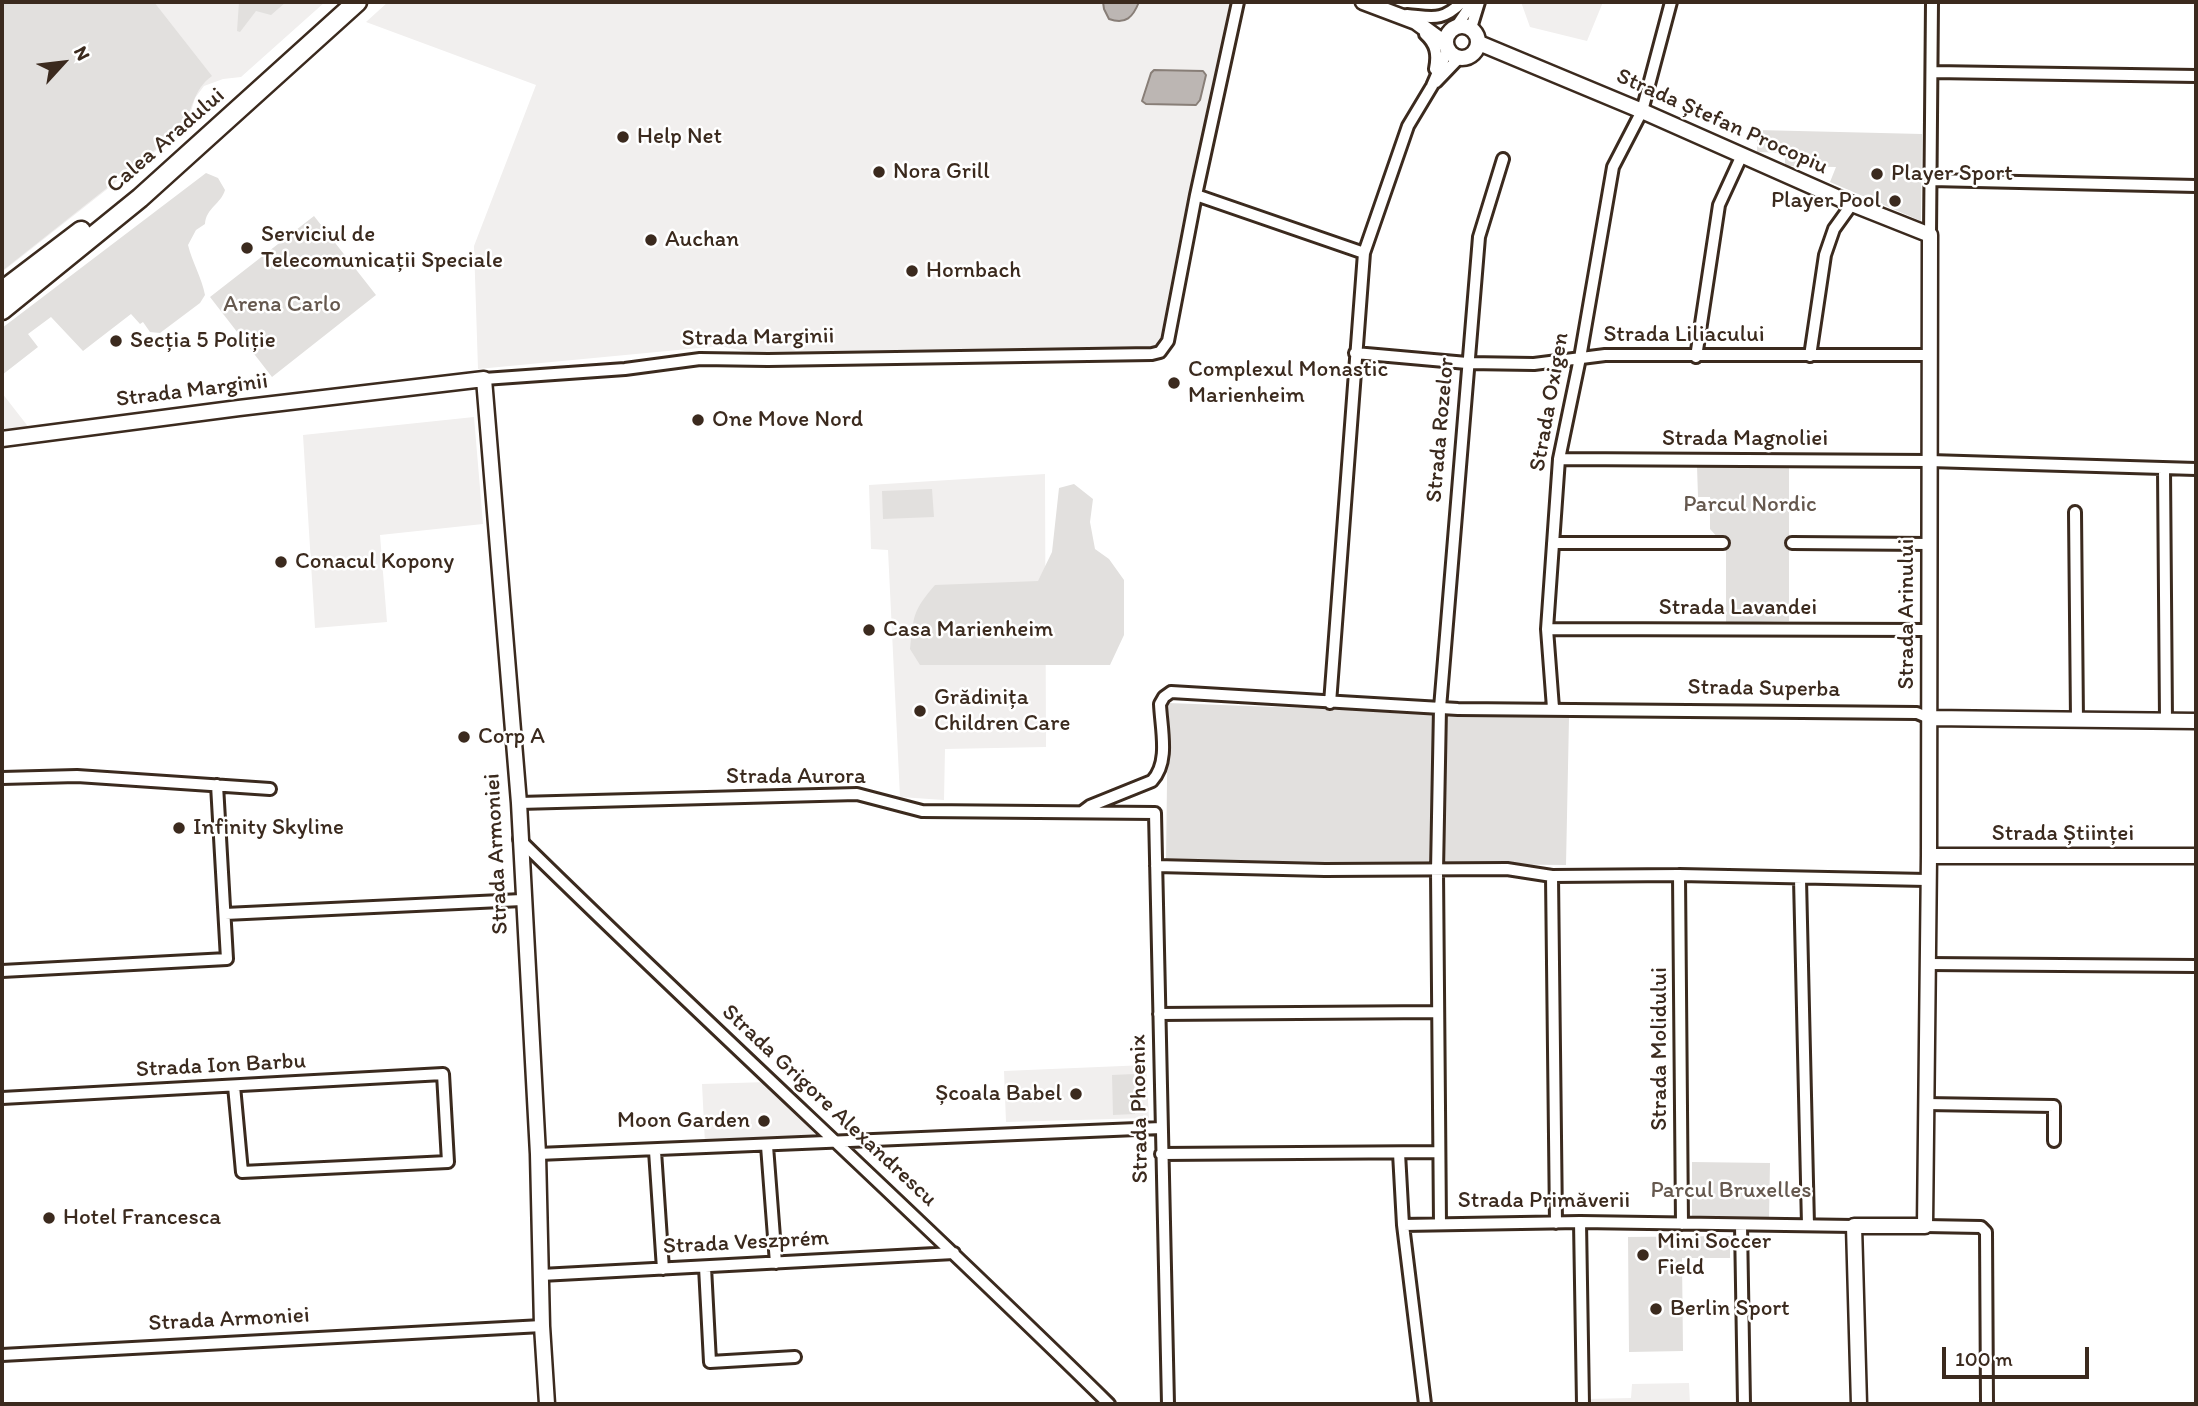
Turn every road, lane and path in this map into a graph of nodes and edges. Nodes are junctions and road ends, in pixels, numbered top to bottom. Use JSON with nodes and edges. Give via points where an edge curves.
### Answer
{"nodes":[{"id":1,"x":340,"y":2,"type":"edge"},
{"id":2,"x":357,"y":2,"type":"edge"},
{"id":3,"x":1238,"y":2,"type":"edge"},
{"id":4,"x":1363,"y":2,"type":"edge"},
{"id":5,"x":1462,"y":2,"type":"edge"},
{"id":6,"x":1473,"y":2,"type":"edge"},
{"id":7,"x":1479,"y":2,"type":"edge"},
{"id":8,"x":1671,"y":2,"type":"edge"},
{"id":9,"x":1932,"y":2,"type":"edge"},
{"id":10,"x":1401,"y":15,"type":"junction"},
{"id":11,"x":1416,"y":22,"type":"junction"},
{"id":12,"x":1460,"y":28,"type":"junction"},
{"id":13,"x":1461,"y":50,"type":"junction"},
{"id":14,"x":1933,"y":72,"type":"junction"},
{"id":15,"x":2196,"y":76,"type":"edge"},
{"id":16,"x":1432,"y":86,"type":"junction"},
{"id":17,"x":1642,"y":111,"type":"junction"},
{"id":18,"x":1742,"y":155,"type":"junction"},
{"id":19,"x":1503,"y":159,"type":"dead end"},
{"id":20,"x":1931,"y":180,"type":"junction"},
{"id":21,"x":2196,"y":186,"type":"edge"},
{"id":22,"x":1196,"y":195,"type":"junction"},
{"id":23,"x":1852,"y":204,"type":"junction"},
{"id":24,"x":1930,"y":235,"type":"junction"},
{"id":25,"x":1364,"y":253,"type":"junction"},
{"id":26,"x":2,"y":291,"type":"edge"},
{"id":27,"x":2,"y":310,"type":"edge"},
{"id":28,"x":1355,"y":353,"type":"junction"},
{"id":29,"x":1929,"y":355,"type":"junction"},
{"id":30,"x":1810,"y":356,"type":"junction"},
{"id":31,"x":1696,"y":357,"type":"junction"},
{"id":32,"x":1580,"y":358,"type":"junction"},
{"id":33,"x":1467,"y":363,"type":"junction"},
{"id":34,"x":484,"y":379,"type":"junction"},
{"id":35,"x":2,"y":439,"type":"edge"},
{"id":36,"x":1559,"y":459,"type":"junction"},
{"id":37,"x":1930,"y":461,"type":"junction"},
{"id":38,"x":2164,"y":468,"type":"junction"},
{"id":39,"x":2196,"y":469,"type":"edge"},
{"id":40,"x":2075,"y":512,"type":"dead end"},
{"id":41,"x":1553,"y":542,"type":"junction"},
{"id":42,"x":1723,"y":543,"type":"dead end"},
{"id":43,"x":1792,"y":543,"type":"dead end"},
{"id":44,"x":1930,"y":544,"type":"junction"},
{"id":45,"x":1547,"y":629,"type":"junction"},
{"id":46,"x":1929,"y":630,"type":"junction"},
{"id":47,"x":1330,"y":703,"type":"junction"},
{"id":48,"x":1440,"y":708,"type":"junction"},
{"id":49,"x":1553,"y":708,"type":"junction"},
{"id":50,"x":1929,"y":718,"type":"junction"},
{"id":51,"x":2077,"y":721,"type":"junction"},
{"id":52,"x":2166,"y":721,"type":"junction"},
{"id":53,"x":2196,"y":721,"type":"edge"},
{"id":54,"x":2,"y":778,"type":"edge"},
{"id":55,"x":217,"y":786,"type":"junction"},
{"id":56,"x":270,"y":789,"type":"dead end"},
{"id":57,"x":519,"y":803,"type":"junction"},
{"id":58,"x":1082,"y":812,"type":"junction"},
{"id":59,"x":1156,"y":813,"type":"joint"},
{"id":60,"x":519,"y":839,"type":"junction"},
{"id":61,"x":1929,"y":856,"type":"junction"},
{"id":62,"x":2196,"y":856,"type":"edge"},
{"id":63,"x":1156,"y":866,"type":"junction"},
{"id":64,"x":1437,"y":871,"type":"junction"},
{"id":65,"x":1679,"y":875,"type":"junction"},
{"id":66,"x":1552,"y":876,"type":"junction"},
{"id":67,"x":1800,"y":879,"type":"junction"},
{"id":68,"x":1927,"y":880,"type":"junction"},
{"id":69,"x":522,"y":900,"type":"junction"},
{"id":70,"x":225,"y":914,"type":"junction"},
{"id":71,"x":1927,"y":964,"type":"junction"},
{"id":72,"x":2196,"y":967,"type":"edge"},
{"id":73,"x":2,"y":971,"type":"edge"},
{"id":74,"x":1438,"y":1012,"type":"junction"},
{"id":75,"x":1159,"y":1014,"type":"junction"},
{"id":76,"x":234,"y":1086,"type":"junction"},
{"id":77,"x":2,"y":1098,"type":"edge"},
{"id":78,"x":1925,"y":1104,"type":"junction"},
{"id":79,"x":1161,"y":1128,"type":"junction"},
{"id":80,"x":2054,"y":1141,"type":"dead end"},
{"id":81,"x":836,"y":1142,"type":"junction"},
{"id":82,"x":766,"y":1146,"type":"junction"},
{"id":83,"x":655,"y":1150,"type":"junction"},
{"id":84,"x":1438,"y":1152,"type":"junction"},
{"id":85,"x":1399,"y":1153,"type":"junction"},
{"id":86,"x":538,"y":1154,"type":"junction"},
{"id":87,"x":1161,"y":1154,"type":"junction"},
{"id":88,"x":1580,"y":1222,"type":"junction"},
{"id":89,"x":1556,"y":1223,"type":"junction"},
{"id":90,"x":1440,"y":1224,"type":"junction"},
{"id":91,"x":1682,"y":1224,"type":"junction"},
{"id":92,"x":1403,"y":1225,"type":"junction"},
{"id":93,"x":1741,"y":1225,"type":"junction"},
{"id":94,"x":1808,"y":1225,"type":"junction"},
{"id":95,"x":1854,"y":1226,"type":"junction"},
{"id":96,"x":1925,"y":1226,"type":"junction"},
{"id":97,"x":954,"y":1253,"type":"junction"},
{"id":98,"x":776,"y":1263,"type":"junction"},
{"id":99,"x":705,"y":1267,"type":"junction"},
{"id":100,"x":663,"y":1269,"type":"junction"},
{"id":101,"x":541,"y":1275,"type":"junction"},
{"id":102,"x":542,"y":1326,"type":"junction"},
{"id":103,"x":2,"y":1355,"type":"edge"},
{"id":104,"x":795,"y":1357,"type":"dead end"},
{"id":105,"x":547,"y":1404,"type":"edge"},
{"id":106,"x":1109,"y":1404,"type":"edge"},
{"id":107,"x":1168,"y":1404,"type":"edge"},
{"id":108,"x":1425,"y":1404,"type":"edge"},
{"id":109,"x":1583,"y":1404,"type":"edge"},
{"id":110,"x":1744,"y":1404,"type":"edge"},
{"id":111,"x":1859,"y":1404,"type":"edge"},
{"id":112,"x":1987,"y":1404,"type":"edge"}],
"edges":[{"from":1,"to":26,"type":"main road","name":"Calea Aradului","via":[[160,166]]},
{"from":2,"to":27,"type":"main road","name":"Calea Aradului","via":[[140,198]]},
{"from":3,"to":22,"type":"street","name":"Strada Marginii"},
{"from":4,"to":10,"type":"street"},
{"from":5,"to":10,"type":"street","via":[[1450,13],[1432,18]]},
{"from":6,"to":12,"type":"street"},
{"from":7,"to":12,"type":"street"},
{"from":8,"to":17,"type":"street","name":"Strada Oxigen"},
{"from":9,"to":14,"type":"street","name":"Strada Arinului"},
{"from":10,"to":11,"type":"street"},
{"from":10,"to":16,"type":"street","via":[[1433,43],[1437,60]]},
{"from":11,"to":12,"type":"street"},
{"from":11,"to":13,"type":"street"},
{"from":12,"to":13,"type":"street","via":[[1446,38]]},
{"from":12,"to":13,"type":"street","via":[[1477,35]]},
{"from":13,"to":16,"type":"street"},
{"from":13,"to":17,"type":"street","name":"Strada Ștefan Procopiu","via":[[1497,52]]},
{"from":14,"to":15,"type":"street"},
{"from":14,"to":20,"type":"street","name":"Strada Arinului"},
{"from":16,"to":25,"type":"street","via":[[1408,126]]},
{"from":17,"to":18,"type":"street","name":"Strada Ștefan Procopiu"},
{"from":17,"to":32,"type":"street","name":"Strada Oxigen","via":[[1613,167]]},
{"from":18,"to":23,"type":"street","name":"Strada Ștefan Procopiu"},
{"from":18,"to":31,"type":"street","via":[[1719,205]]},
{"from":19,"to":33,"type":"street","name":"Strada Rozelor","via":[[1479,237]]},
{"from":20,"to":21,"type":"street"},
{"from":20,"to":24,"type":"street","name":"Strada Arinului"},
{"from":22,"to":25,"type":"street"},
{"from":22,"to":34,"type":"street","name":"Strada Marginii","via":[[1168,341],[1160,352],[729,358]]},
{"from":23,"to":24,"type":"street","name":"Strada Ștefan Procopiu"},
{"from":23,"to":30,"type":"street","via":[[1825,255]]},
{"from":24,"to":29,"type":"street","name":"Strada Arinului"},
{"from":25,"to":28,"type":"street"},
{"from":28,"to":33,"type":"street","name":"Strada Liliacului"},
{"from":28,"to":47,"type":"street"},
{"from":29,"to":30,"type":"street","name":"Strada Liliacului"},
{"from":29,"to":37,"type":"street","name":"Strada Arinului"},
{"from":30,"to":31,"type":"street","name":"Strada Liliacului"},
{"from":31,"to":32,"type":"street","name":"Strada Liliacului"},
{"from":32,"to":33,"type":"street","name":"Strada Liliacului","via":[[1534,364]]},
{"from":32,"to":36,"type":"street","name":"Strada Oxigen"},
{"from":33,"to":48,"type":"street","name":"Strada Rozelor"},
{"from":34,"to":35,"type":"street","name":"Strada Marginii"},
{"from":34,"to":57,"type":"street","name":"Strada Armoniei"},
{"from":36,"to":37,"type":"street","name":"Strada Magnoliei"},
{"from":36,"to":41,"type":"street","name":"Strada Oxigen"},
{"from":37,"to":38,"type":"street","name":"Strada Magnoliei"},
{"from":37,"to":44,"type":"street","name":"Strada Arinului"},
{"from":38,"to":39,"type":"street","name":"Strada Magnoliei"},
{"from":38,"to":52,"type":"street"},
{"from":40,"to":51,"type":"street"},
{"from":41,"to":42,"type":"street"},
{"from":41,"to":45,"type":"street","name":"Strada Oxigen"},
{"from":43,"to":44,"type":"street"},
{"from":44,"to":46,"type":"street","name":"Strada Arinului"},
{"from":45,"to":46,"type":"street","name":"Strada Lavandei"},
{"from":45,"to":49,"type":"street","name":"Strada Oxigen"},
{"from":46,"to":50,"type":"street","name":"Strada Arinului"},
{"from":47,"to":48,"type":"street","name":"Strada Superba"},
{"from":47,"to":58,"type":"street","name":"Strada Superba","via":[[1167,694],[1160,704],[1163,757],[1156,776]]},
{"from":48,"to":49,"type":"street","name":"Strada Superba"},
{"from":48,"to":64,"type":"street","name":"Strada Rozelor"},
{"from":49,"to":50,"type":"street","name":"Strada Superba","via":[[1917,713]]},
{"from":50,"to":51,"type":"street","name":"Strada Superba"},
{"from":50,"to":61,"type":"street","name":"Strada Arinului"},
{"from":51,"to":52,"type":"street","name":"Strada Superba"},
{"from":52,"to":53,"type":"street","name":"Strada Superba"},
{"from":54,"to":55,"type":"street","via":[[77,776]]},
{"from":55,"to":56,"type":"street"},
{"from":55,"to":70,"type":"street"},
{"from":57,"to":58,"type":"street","name":"Strada Aurora","via":[[857,794],[922,811]]},
{"from":57,"to":60,"type":"street","name":"Strada Armoniei"},
{"from":58,"to":59,"type":"street","name":"Strada Aurora"},
{"from":59,"to":63,"type":"street","name":"Strada Phoenix"},
{"from":60,"to":69,"type":"street","name":"Strada Armoniei"},
{"from":60,"to":81,"type":"street","name":"Strada Grigore Alexandrescu"},
{"from":61,"to":62,"type":"street","name":"Strada Științei"},
{"from":61,"to":68,"type":"street","name":"Strada Arinului"},
{"from":63,"to":64,"type":"street"},
{"from":63,"to":75,"type":"street","name":"Strada Phoenix"},
{"from":64,"to":66,"type":"street","via":[[1507,869]]},
{"from":64,"to":74,"type":"street","name":"Strada Primăverii"},
{"from":65,"to":66,"type":"street"},
{"from":65,"to":67,"type":"street"},
{"from":65,"to":91,"type":"street","name":"Strada Molidului"},
{"from":66,"to":89,"type":"street"},
{"from":67,"to":68,"type":"street"},
{"from":67,"to":94,"type":"street"},
{"from":68,"to":71,"type":"street","name":"Strada Arinului"},
{"from":69,"to":70,"type":"street"},
{"from":69,"to":86,"type":"street","name":"Strada Armoniei"},
{"from":70,"to":73,"type":"street","via":[[227,958]]},
{"from":71,"to":72,"type":"street"},
{"from":71,"to":78,"type":"street","name":"Strada Arinului"},
{"from":74,"to":75,"type":"street"},
{"from":74,"to":84,"type":"street","name":"Strada Primăverii"},
{"from":75,"to":79,"type":"street","name":"Strada Phoenix"},
{"from":76,"to":76,"type":"street","name":"Strada Ion Barbu","via":[[242,1172],[448,1162],[443,1074]]},
{"from":76,"to":77,"type":"street","name":"Strada Ion Barbu"},
{"from":78,"to":80,"type":"street","via":[[2054,1106]]},
{"from":78,"to":96,"type":"street","name":"Strada Arinului"},
{"from":79,"to":81,"type":"street"},
{"from":79,"to":87,"type":"street","name":"Strada Phoenix"},
{"from":81,"to":82,"type":"street"},
{"from":81,"to":97,"type":"street","name":"Strada Grigore Alexandrescu"},
{"from":82,"to":83,"type":"street"},
{"from":82,"to":98,"type":"street"},
{"from":83,"to":86,"type":"street"},
{"from":83,"to":100,"type":"street"},
{"from":84,"to":85,"type":"street"},
{"from":84,"to":90,"type":"street","name":"Strada Primăverii"},
{"from":85,"to":87,"type":"street"},
{"from":85,"to":92,"type":"street"},
{"from":86,"to":101,"type":"street","name":"Strada Armoniei"},
{"from":87,"to":107,"type":"street","name":"Strada Phoenix"},
{"from":88,"to":89,"type":"street","name":"Strada Primăverii"},
{"from":88,"to":91,"type":"street","name":"Strada Primăverii"},
{"from":88,"to":109,"type":"street"},
{"from":89,"to":90,"type":"street","name":"Strada Primăverii"},
{"from":90,"to":92,"type":"street","name":"Strada Primăverii"},
{"from":91,"to":93,"type":"street","name":"Strada Primăverii"},
{"from":92,"to":108,"type":"street"},
{"from":93,"to":94,"type":"street","name":"Strada Primăverii"},
{"from":93,"to":110,"type":"street"},
{"from":94,"to":95,"type":"street","name":"Strada Primăverii"},
{"from":95,"to":96,"type":"street","name":"Strada Primăverii"},
{"from":95,"to":111,"type":"street"},
{"from":96,"to":112,"type":"street","name":"Strada Primăverii","via":[[1984,1229]]},
{"from":97,"to":98,"type":"street","name":"Strada Veszprém"},
{"from":97,"to":106,"type":"street","name":"Strada Grigore Alexandrescu"},
{"from":98,"to":99,"type":"street","name":"Strada Veszprém"},
{"from":99,"to":100,"type":"street","name":"Strada Veszprém"},
{"from":99,"to":104,"type":"street","via":[[710,1362]]},
{"from":100,"to":101,"type":"street","name":"Strada Veszprém"},
{"from":101,"to":102,"type":"street","name":"Strada Armoniei"},
{"from":102,"to":103,"type":"street","name":"Strada Armoniei"},
{"from":102,"to":105,"type":"street","name":"Strada Armoniei"}]}
